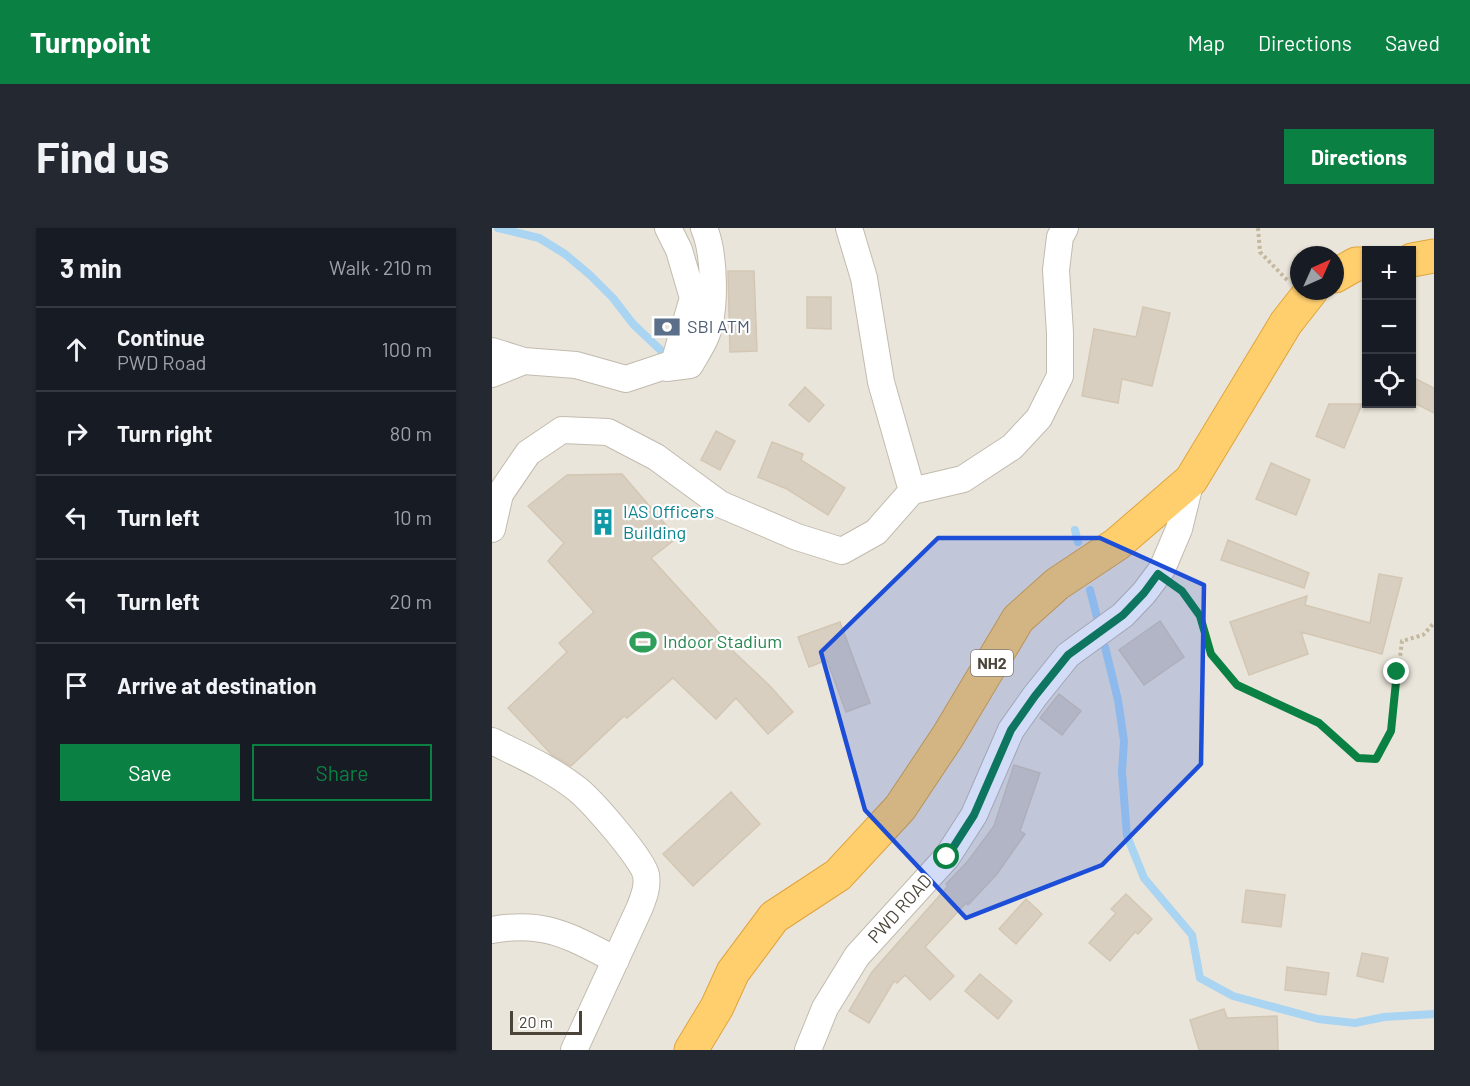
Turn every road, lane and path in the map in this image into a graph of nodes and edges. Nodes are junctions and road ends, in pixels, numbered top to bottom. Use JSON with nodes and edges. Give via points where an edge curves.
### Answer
{"nodes":[{"id":1,"x":668,"y":228,"type":"edge"},
{"id":2,"x":705,"y":228,"type":"edge"},
{"id":3,"x":849,"y":228,"type":"edge"},
{"id":4,"x":1065,"y":228,"type":"edge"},
{"id":5,"x":1258,"y":228,"type":"edge"},
{"id":6,"x":1434,"y":256,"type":"edge"},
{"id":7,"x":1416,"y":259,"type":"edge"},
{"id":8,"x":1362,"y":264,"type":"edge"},
{"id":9,"x":1344,"y":271,"type":"edge"},
{"id":10,"x":1290,"y":279,"type":"edge"},
{"id":11,"x":1304,"y":300,"type":"edge"},
{"id":12,"x":492,"y":351,"type":"edge"},
{"id":13,"x":525,"y":361,"type":"junction"},
{"id":14,"x":657,"y":369,"type":"junction"},
{"id":15,"x":492,"y":374,"type":"edge"},
{"id":16,"x":1191,"y":480,"type":"junction"},
{"id":17,"x":912,"y":491,"type":"junction"},
{"id":18,"x":492,"y":529,"type":"edge"},
{"id":19,"x":1158,"y":574,"type":"junction"},
{"id":20,"x":1434,"y":623,"type":"edge"},
{"id":21,"x":492,"y":741,"type":"edge"},
{"id":22,"x":492,"y":930,"type":"edge"},
{"id":23,"x":616,"y":960,"type":"junction"},
{"id":24,"x":574,"y":1050,"type":"edge"},
{"id":25,"x":691,"y":1050,"type":"edge"},
{"id":26,"x":808,"y":1050,"type":"edge"}],
"edges":[{"from":1,"to":14,"type":"street","via":[[693,298],[674,363]]},
{"from":2,"to":14,"type":"street","via":[[714,290],[707,335],[690,365]]},
{"from":3,"to":17,"type":"street","via":[[864,278],[881,382]]},
{"from":4,"to":17,"type":"street","via":[[1060,237],[1056,270],[1060,376],[1039,418],[1012,447],[963,479]]},
{"from":5,"to":10,"type":"path","via":[[1260,252]]},
{"from":6,"to":7,"type":"highway"},
{"from":8,"to":9,"type":"highway"},
{"from":11,"to":16,"type":"highway","number":"NH2","via":[[1286,323]]},
{"from":12,"to":13,"type":"street"},
{"from":13,"to":14,"type":"street","via":[[576,365],[626,379]]},
{"from":13,"to":15,"type":"street"},
{"from":16,"to":19,"type":"street","name":"PWD ROAD","via":[[1179,529]]},
{"from":16,"to":25,"type":"highway","number":"NH2","via":[[1118,544],[1057,584],[1018,619],[900,808],[838,875],[774,916],[733,972]]},
{"from":17,"to":18,"type":"street","via":[[876,532],[842,551],[797,537],[720,504],[656,457],[608,432],[562,430],[528,453],[500,494]]},
{"from":19,"to":20,"type":"path","via":[[1182,591],[1200,616],[1211,654],[1237,685],[1319,723],[1358,758],[1376,759],[1391,731],[1402,640],[1423,635]]},
{"from":19,"to":26,"type":"street","name":"PWD ROAD","via":[[1123,615],[1068,655],[1035,696],[1011,730],[968,824],[947,857],[857,956],[825,1008]]},
{"from":21,"to":23,"type":"street","via":[[578,789],[638,857],[646,875],[646,891]]},
{"from":22,"to":23,"type":"street","via":[[555,930]]},
{"from":23,"to":24,"type":"street"}]}
